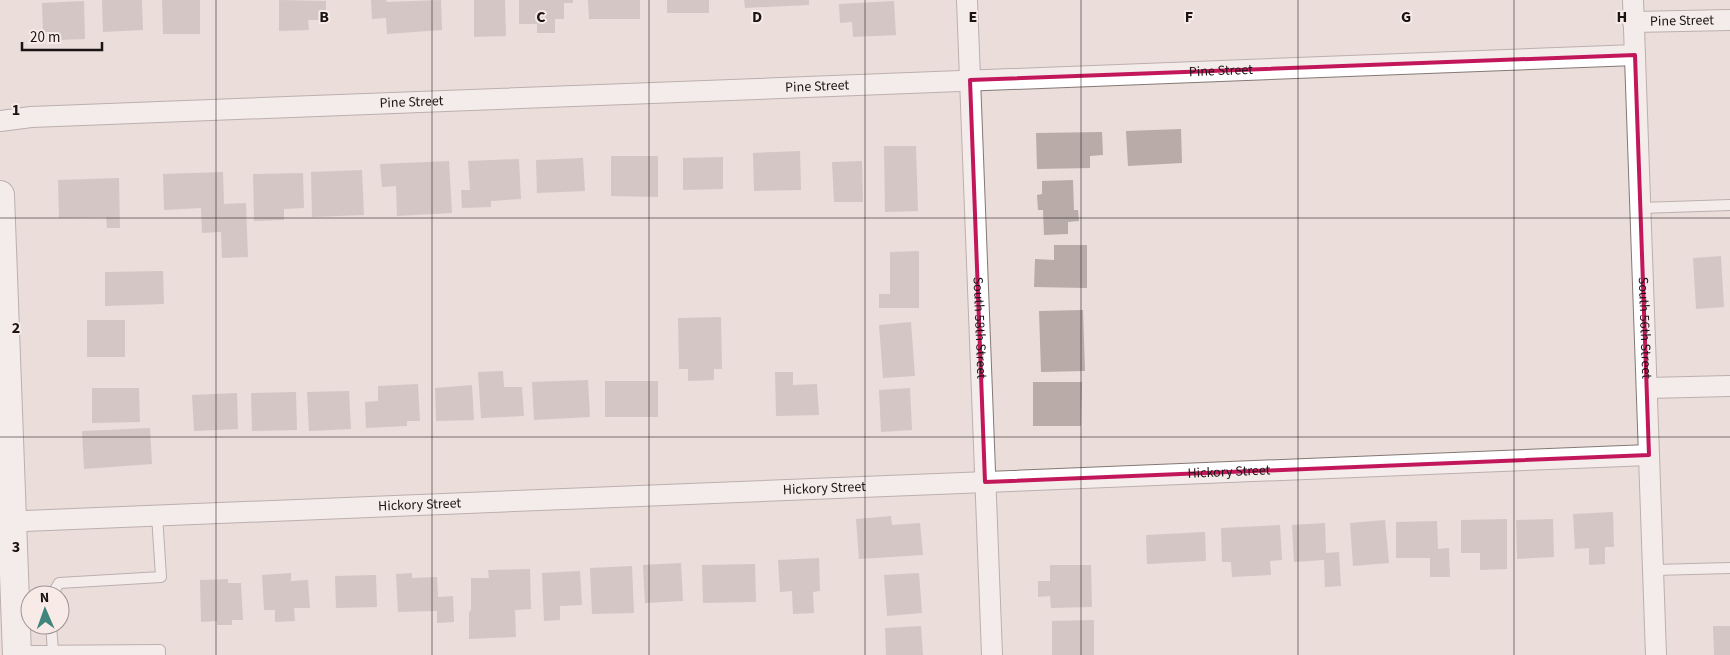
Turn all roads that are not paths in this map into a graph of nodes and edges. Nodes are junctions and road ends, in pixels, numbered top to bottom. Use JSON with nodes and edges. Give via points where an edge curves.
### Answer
{"nodes":[{"id":1,"x":967,"y":0,"type":"edge"},
{"id":2,"x":1633,"y":0,"type":"edge"},
{"id":3,"x":1730,"y":20,"type":"edge"},
{"id":4,"x":1633,"y":22,"type":"junction"},
{"id":5,"x":1634,"y":55,"type":"junction"},
{"id":6,"x":970,"y":80,"type":"junction"},
{"id":7,"x":0,"y":121,"type":"edge"},
{"id":8,"x":0,"y":195,"type":"edge"},
{"id":9,"x":1730,"y":205,"type":"edge"},
{"id":10,"x":1640,"y":208,"type":"junction"},
{"id":11,"x":1730,"y":386,"type":"edge"},
{"id":12,"x":1648,"y":388,"type":"junction"},
{"id":13,"x":1650,"y":455,"type":"junction"},
{"id":14,"x":985,"y":482,"type":"junction"},
{"id":15,"x":158,"y":515,"type":"junction"},
{"id":16,"x":6,"y":521,"type":"edge"},
{"id":17,"x":1730,"y":568,"type":"edge"},
{"id":18,"x":1654,"y":570,"type":"junction"},
{"id":19,"x":58,"y":585,"type":"edge"},
{"id":20,"x":52,"y":635,"type":"edge"},
{"id":21,"x":53,"y":650,"type":"junction"},
{"id":22,"x":17,"y":653,"type":"edge"},
{"id":23,"x":160,"y":655,"type":"edge"},
{"id":24,"x":992,"y":655,"type":"edge"},
{"id":25,"x":1656,"y":655,"type":"edge"}],
"edges":[{"from":1,"to":6,"type":"street","name":"South 58th Street"},
{"from":2,"to":4,"type":"street","name":"South 56th Street"},
{"from":3,"to":4,"type":"street","name":"Pine Street"},
{"from":4,"to":5,"type":"street","name":"South 56th Street"},
{"from":5,"to":6,"type":"street","name":"Pine Street"},
{"from":5,"to":10,"type":"street","name":"South 56th Street"},
{"from":6,"to":7,"type":"street","name":"Pine Street","via":[[32,117]]},
{"from":6,"to":14,"type":"street","name":"South 58th Street"},
{"from":8,"to":16,"type":"main road"},
{"from":9,"to":10,"type":"lane"},
{"from":10,"to":12,"type":"street","name":"South 56th Street"},
{"from":11,"to":12,"type":"street"},
{"from":12,"to":13,"type":"street","name":"South 56th Street"},
{"from":13,"to":14,"type":"street","name":"Hickory Street"},
{"from":13,"to":18,"type":"street","name":"South 56th Street"},
{"from":14,"to":15,"type":"street","name":"Hickory Street"},
{"from":14,"to":24,"type":"street","name":"South 58th Street"},
{"from":15,"to":16,"type":"street","name":"Hickory Street"},
{"from":15,"to":19,"type":"lane","via":[[161,577]]},
{"from":16,"to":22,"type":"main road"},
{"from":17,"to":18,"type":"lane"},
{"from":18,"to":25,"type":"street","name":"South 56th Street"},
{"from":20,"to":21,"type":"lane"},
{"from":21,"to":22,"type":"lane"},
{"from":21,"to":23,"type":"lane","via":[[160,650]]}]}
